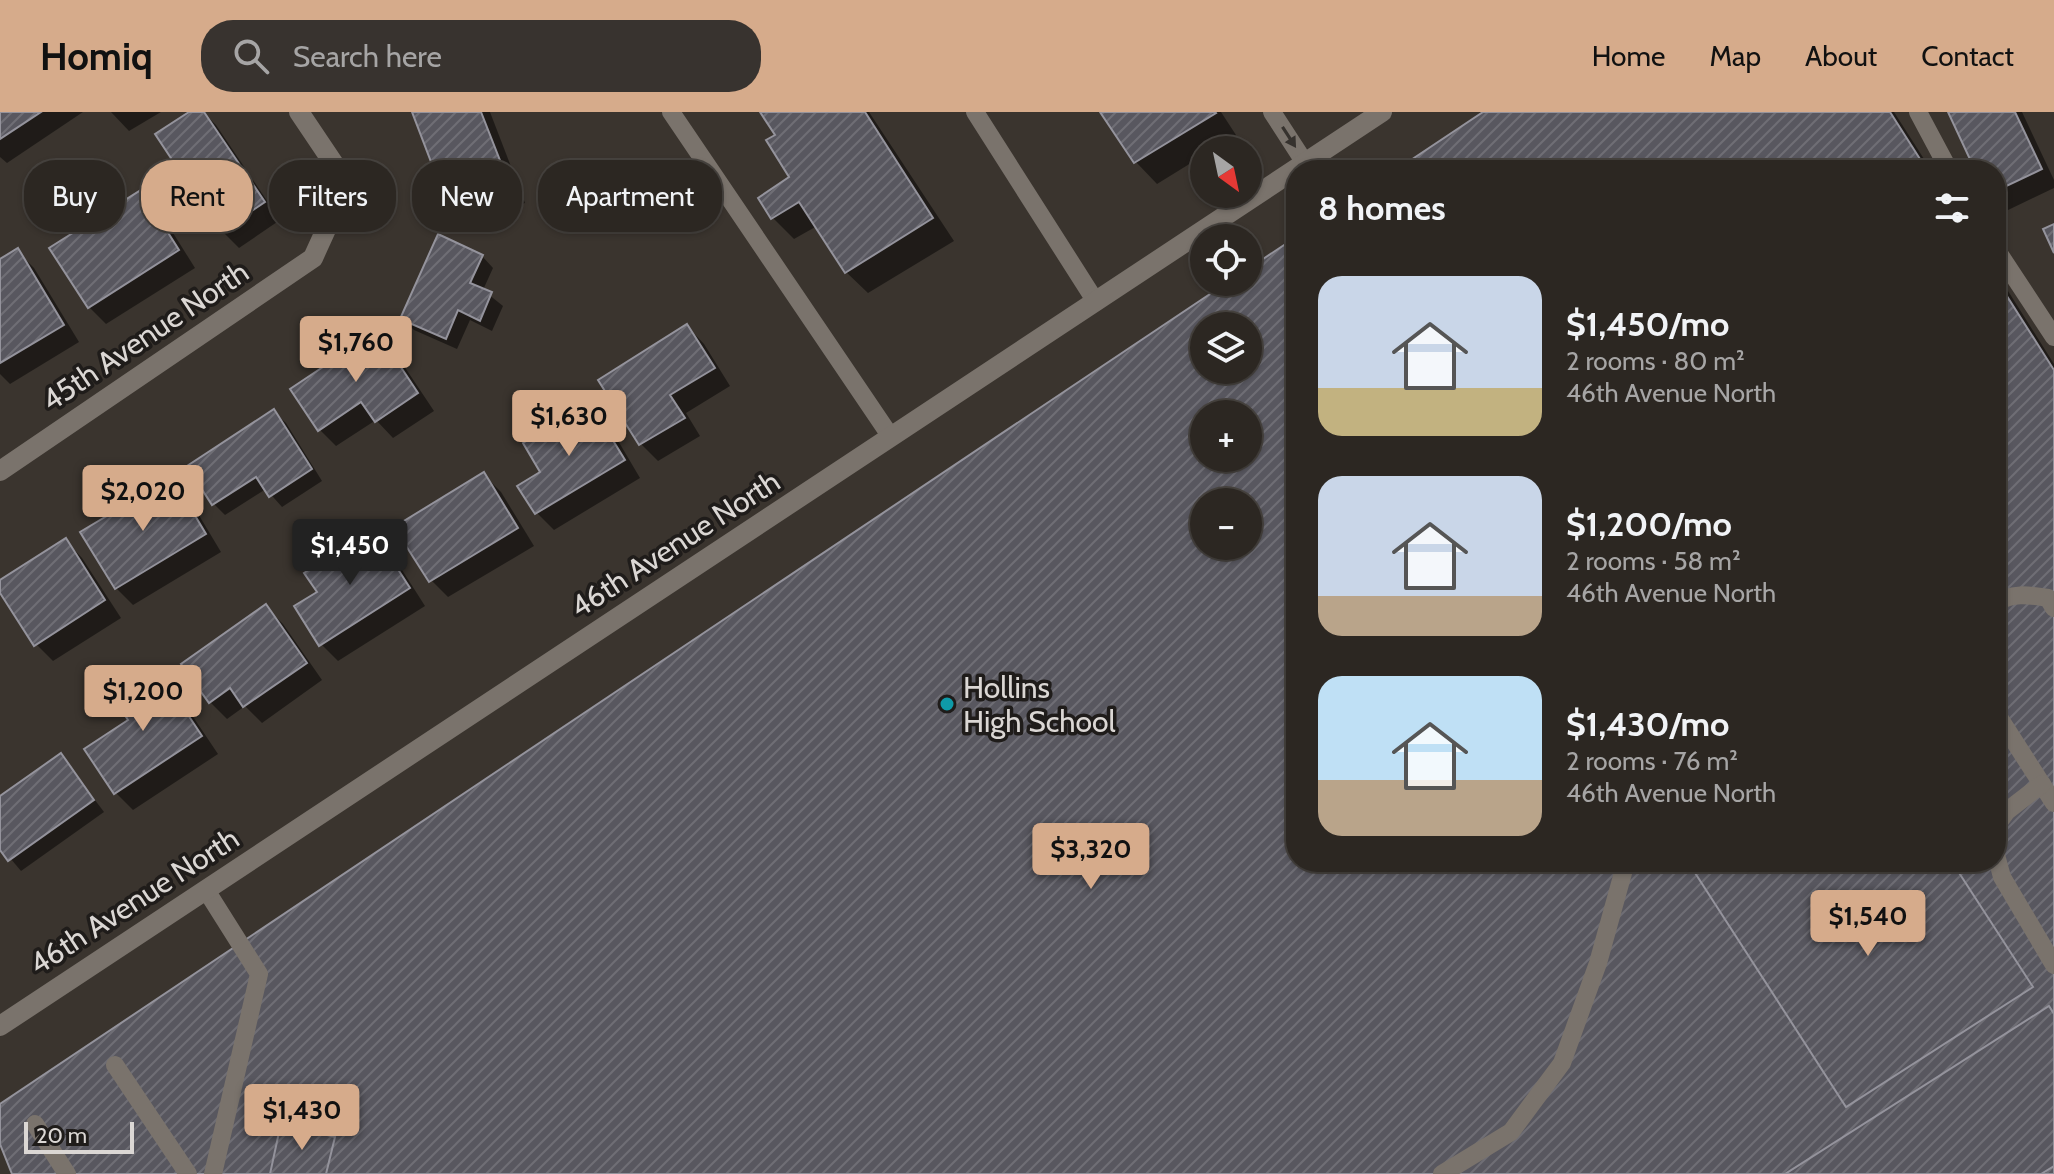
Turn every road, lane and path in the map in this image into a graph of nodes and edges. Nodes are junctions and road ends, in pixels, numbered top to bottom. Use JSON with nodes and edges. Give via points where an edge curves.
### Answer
{"nodes":[{"id":1,"x":299,"y":112,"type":"edge"},
{"id":2,"x":671,"y":112,"type":"edge"},
{"id":3,"x":975,"y":112,"type":"edge"},
{"id":4,"x":1272,"y":112,"type":"edge"},
{"id":5,"x":1382,"y":112,"type":"edge"},
{"id":6,"x":1918,"y":112,"type":"edge"},
{"id":7,"x":1303,"y":160,"type":"edge"},
{"id":8,"x":1310,"y":160,"type":"edge"},
{"id":9,"x":1944,"y":160,"type":"edge"},
{"id":10,"x":1286,"y":176,"type":"edge"},
{"id":11,"x":2006,"y":264,"type":"edge"},
{"id":12,"x":1096,"y":302,"type":"junction"},
{"id":13,"x":2054,"y":337,"type":"edge"},
{"id":14,"x":891,"y":437,"type":"junction"},
{"id":15,"x":0,"y":471,"type":"edge"},
{"id":16,"x":2006,"y":598,"type":"edge"},
{"id":17,"x":2054,"y":608,"type":"edge"},
{"id":18,"x":2006,"y":728,"type":"edge"},
{"id":19,"x":2042,"y":784,"type":"junction"},
{"id":20,"x":2054,"y":803,"type":"edge"},
{"id":21,"x":2006,"y":812,"type":"edge"},
{"id":22,"x":1623,"y":872,"type":"edge"},
{"id":23,"x":2001,"y":872,"type":"edge"},
{"id":24,"x":206,"y":890,"type":"junction"},
{"id":25,"x":2054,"y":965,"type":"edge"},
{"id":26,"x":0,"y":1026,"type":"edge"},
{"id":27,"x":115,"y":1065,"type":"dead end"},
{"id":28,"x":35,"y":1124,"type":"dead end"},
{"id":29,"x":67,"y":1174,"type":"edge"},
{"id":30,"x":188,"y":1174,"type":"edge"},
{"id":31,"x":213,"y":1174,"type":"edge"},
{"id":32,"x":1442,"y":1174,"type":"edge"}],
"edges":[{"from":1,"to":15,"type":"street","name":"45th Avenue North","via":[[334,164],[338,203],[313,258]]},
{"from":2,"to":14,"type":"lane"},
{"from":3,"to":12,"type":"lane"},
{"from":4,"to":7,"type":"lane","one_way":true},
{"from":5,"to":8,"type":"street","name":"46th Avenue North"},
{"from":6,"to":9,"type":"lane"},
{"from":10,"to":12,"type":"street","name":"46th Avenue North"},
{"from":11,"to":13,"type":"lane"},
{"from":12,"to":14,"type":"street","name":"46th Avenue North"},
{"from":14,"to":24,"type":"street","name":"46th Avenue North"},
{"from":16,"to":17,"type":"lane","via":[[2048,598]]},
{"from":18,"to":19,"type":"lane"},
{"from":19,"to":20,"type":"lane"},
{"from":19,"to":21,"type":"lane"},
{"from":22,"to":32,"type":"lane","via":[[1562,1063],[1511,1132]]},
{"from":23,"to":25,"type":"lane"},
{"from":24,"to":26,"type":"street","name":"46th Avenue North"},
{"from":24,"to":31,"type":"lane","via":[[259,974]]},
{"from":27,"to":30,"type":"lane"},
{"from":28,"to":29,"type":"lane"}]}
